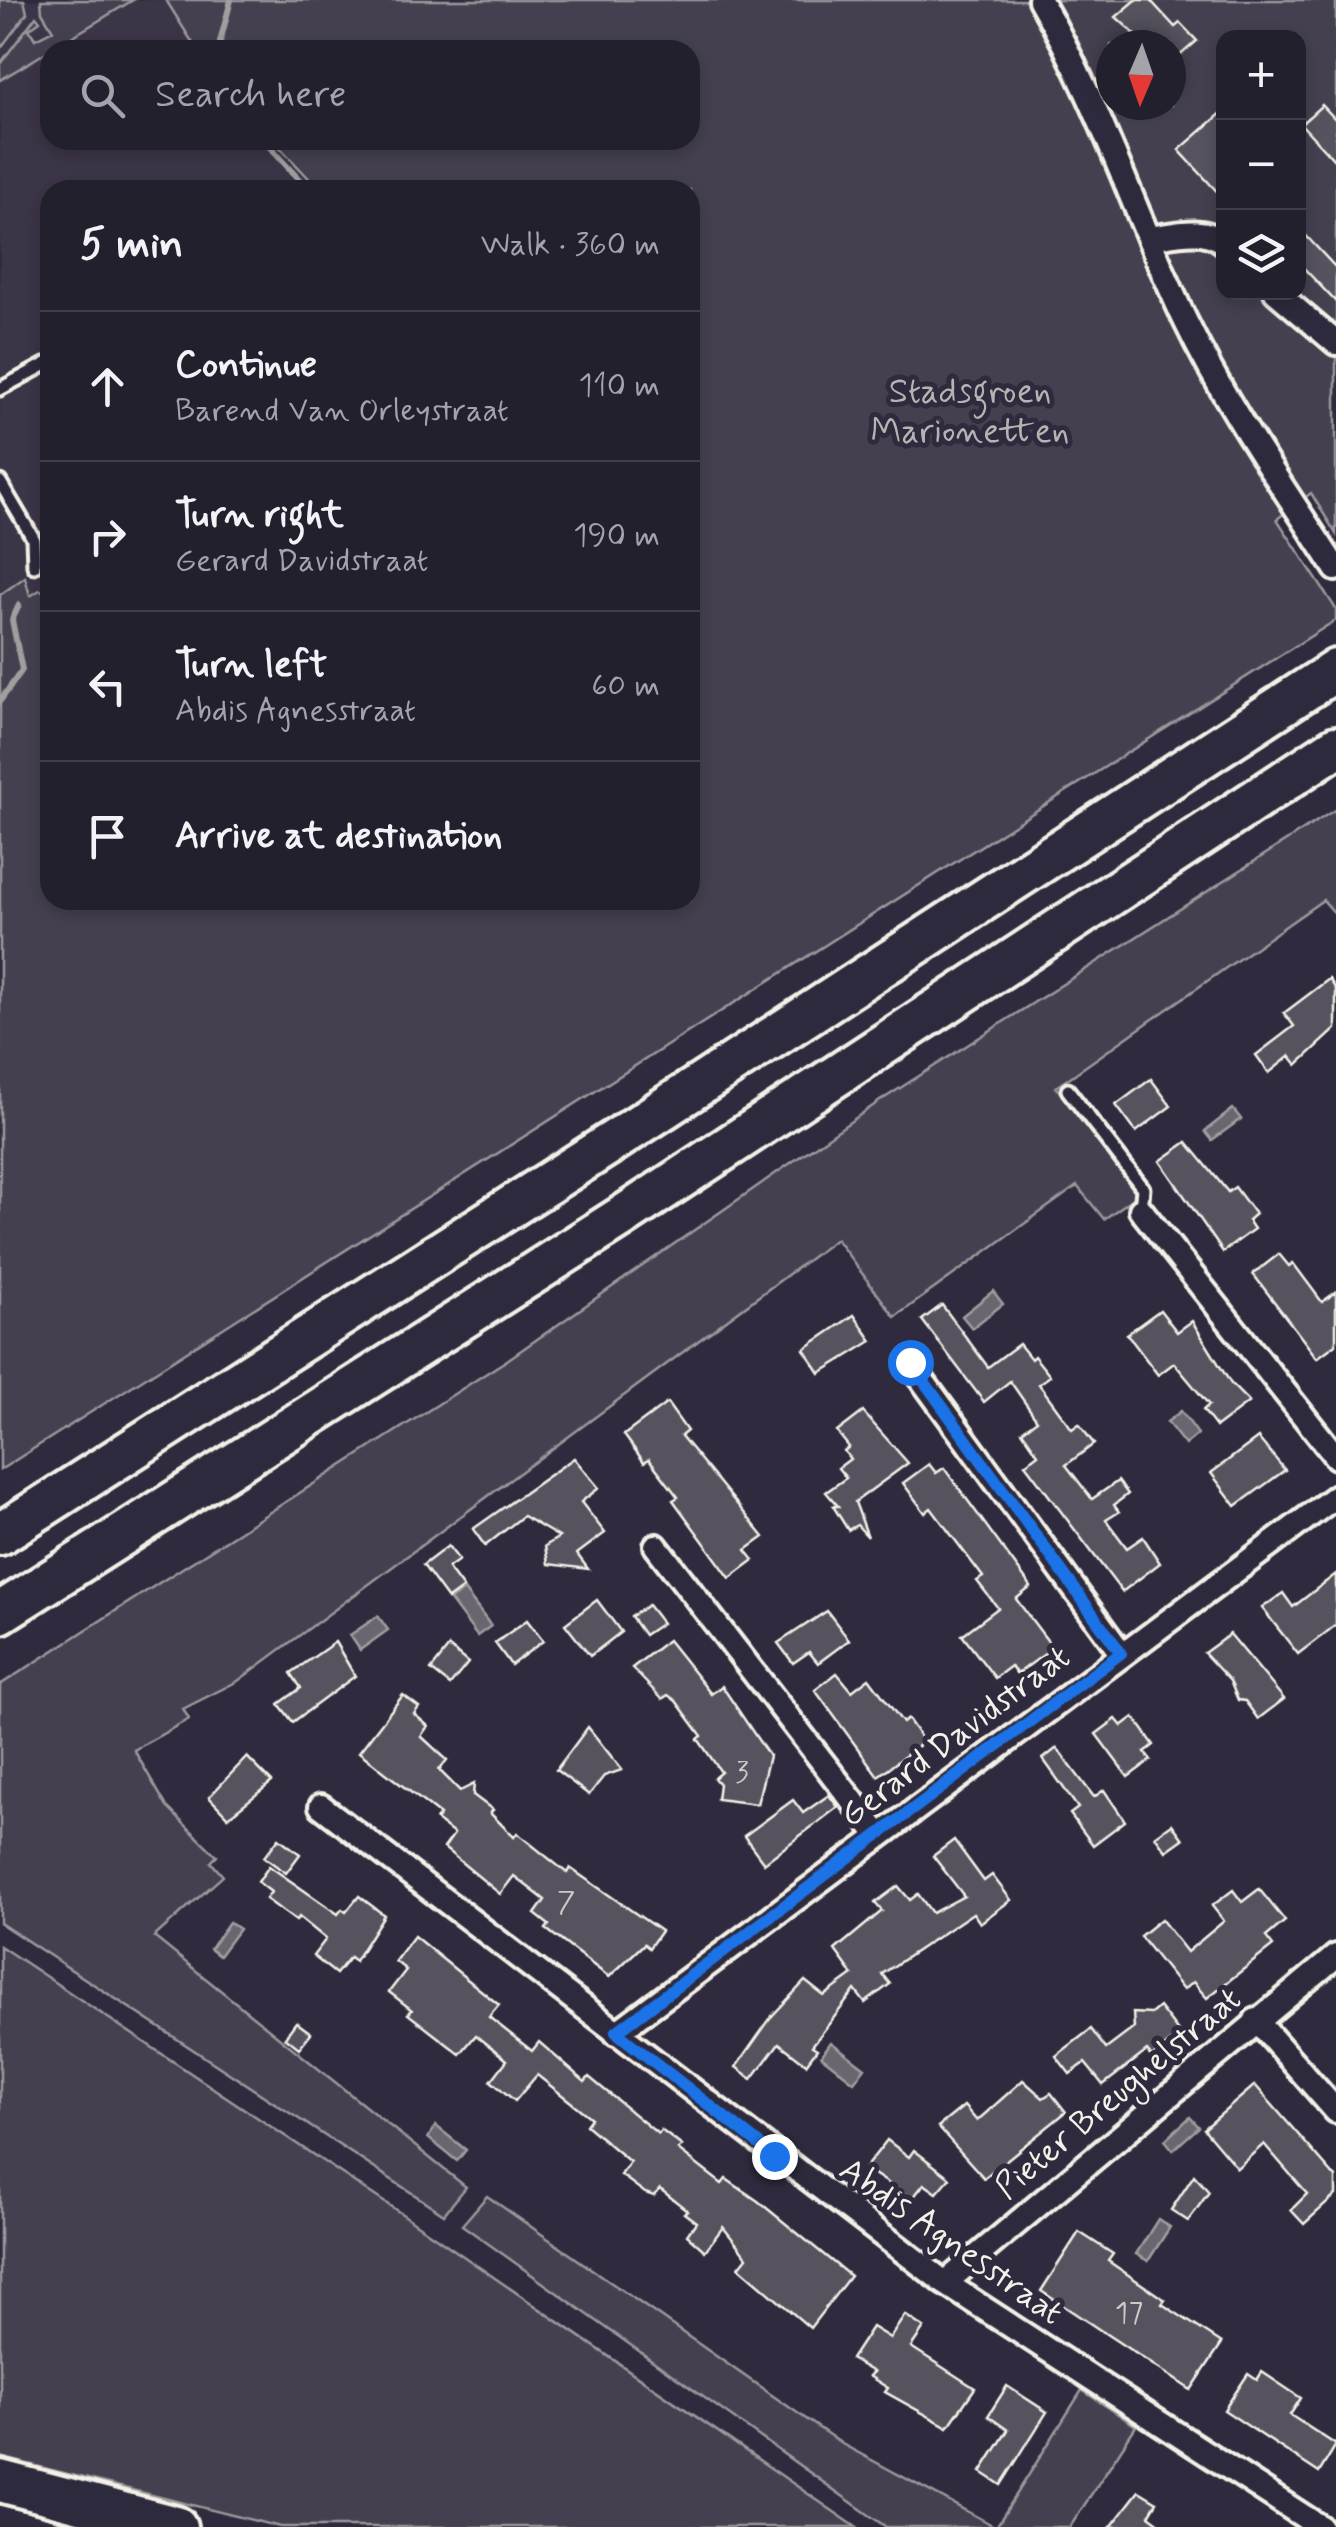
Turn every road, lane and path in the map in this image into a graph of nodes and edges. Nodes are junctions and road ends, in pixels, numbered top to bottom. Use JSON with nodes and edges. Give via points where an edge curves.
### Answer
{"nodes":[{"id":1,"x":1040,"y":0,"type":"edge"},
{"id":2,"x":1216,"y":237,"type":"edge"},
{"id":3,"x":1150,"y":238,"type":"junction"},
{"id":4,"x":1285,"y":300,"type":"edge"},
{"id":5,"x":1336,"y":343,"type":"edge"},
{"id":6,"x":40,"y":367,"type":"edge"},
{"id":7,"x":0,"y":389,"type":"edge"},
{"id":8,"x":0,"y":482,"type":"edge"},
{"id":9,"x":34,"y":566,"type":"dead end"},
{"id":10,"x":1336,"y":568,"type":"edge"},
{"id":11,"x":1336,"y":670,"type":"edge"},
{"id":12,"x":1336,"y":747,"type":"edge"},
{"id":13,"x":1068,"y":1090,"type":"dead end"},
{"id":14,"x":1141,"y":1210,"type":"joint"},
{"id":15,"x":910,"y":1362,"type":"dead end"},
{"id":16,"x":1336,"y":1457,"type":"edge"},
{"id":17,"x":1336,"y":1496,"type":"edge"},
{"id":18,"x":0,"y":1534,"type":"edge"},
{"id":19,"x":656,"y":1546,"type":"dead end"},
{"id":20,"x":0,"y":1613,"type":"edge"},
{"id":21,"x":1121,"y":1653,"type":"junction"},
{"id":22,"x":321,"y":1806,"type":"dead end"},
{"id":23,"x":880,"y":1835,"type":"junction"},
{"id":24,"x":1336,"y":1956,"type":"edge"},
{"id":25,"x":1256,"y":2020,"type":"junction"},
{"id":26,"x":616,"y":2032,"type":"junction"},
{"id":27,"x":1336,"y":2111,"type":"edge"},
{"id":28,"x":945,"y":2283,"type":"junction"},
{"id":29,"x":0,"y":2480,"type":"edge"},
{"id":30,"x":0,"y":2497,"type":"edge"},
{"id":31,"x":134,"y":2517,"type":"junction"},
{"id":32,"x":176,"y":2527,"type":"edge"},
{"id":33,"x":1320,"y":2527,"type":"edge"}],
"edges":[{"from":1,"to":3,"type":"street"},
{"from":2,"to":3,"type":"street","via":[[1187,232]]},
{"from":3,"to":10,"type":"street","via":[[1215,378]]},
{"from":4,"to":5,"type":"street"},
{"from":6,"to":7,"type":"lane"},
{"from":8,"to":9,"type":"lane","via":[[33,538]]},
{"from":11,"to":18,"type":"highway"},
{"from":12,"to":20,"type":"highway","via":[[620,1218]]},
{"from":13,"to":14,"type":"lane","via":[[1143,1188]]},
{"from":14,"to":16,"type":"street"},
{"from":15,"to":21,"type":"street"},
{"from":17,"to":21,"type":"street","name":"Gerard Davidstraat"},
{"from":19,"to":23,"type":"street"},
{"from":21,"to":23,"type":"street","name":"Gerard Davidstraat"},
{"from":22,"to":26,"type":"street","name":"Abdis Agnesstraat"},
{"from":23,"to":26,"type":"street","name":"Gerard Davidstraat"},
{"from":24,"to":25,"type":"street","name":"Pieter Breughelstraat"},
{"from":25,"to":27,"type":"street"},
{"from":25,"to":28,"type":"street","name":"Pieter Breughelstraat"},
{"from":26,"to":28,"type":"street","name":"Abdis Agnesstraat"},
{"from":28,"to":33,"type":"street","name":"Abdis Agnesstraat"},
{"from":29,"to":31,"type":"highway"},
{"from":30,"to":31,"type":"highway"},
{"from":31,"to":32,"type":"highway"}]}
